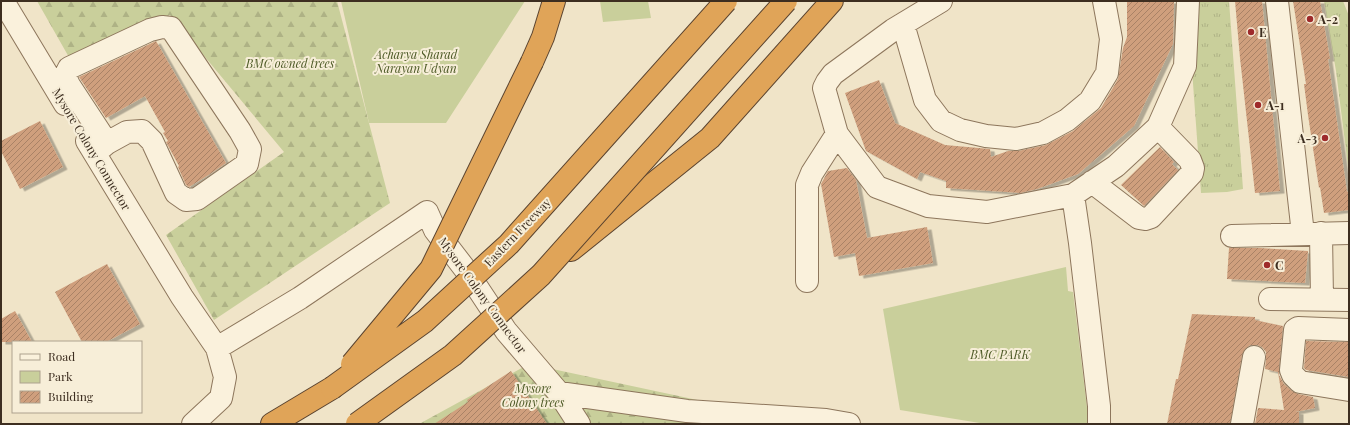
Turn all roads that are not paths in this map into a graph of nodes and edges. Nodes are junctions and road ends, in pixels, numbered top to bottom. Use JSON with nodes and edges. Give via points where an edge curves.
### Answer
{"nodes":[{"id":1,"x":2,"y":1,"type":"edge"},
{"id":2,"x":554,"y":1,"type":"edge"},
{"id":3,"x":726,"y":1,"type":"edge"},
{"id":4,"x":786,"y":1,"type":"edge"},
{"id":5,"x":832,"y":1,"type":"edge"},
{"id":6,"x":941,"y":1,"type":"edge"},
{"id":7,"x":1104,"y":1,"type":"edge"},
{"id":8,"x":1188,"y":1,"type":"edge"},
{"id":9,"x":1277,"y":1,"type":"edge"},
{"id":10,"x":903,"y":24,"type":"junction"},
{"id":11,"x":1158,"y":127,"type":"junction"},
{"id":12,"x":837,"y":134,"type":"junction"},
{"id":13,"x":101,"y":148,"type":"junction"},
{"id":14,"x":1092,"y":182,"type":"junction"},
{"id":15,"x":1072,"y":195,"type":"junction"},
{"id":16,"x":1312,"y":233,"type":"junction"},
{"id":17,"x":1349,"y":233,"type":"edge"},
{"id":18,"x":1232,"y":236,"type":"dead end"},
{"id":19,"x":541,"y":275,"type":"junction"},
{"id":20,"x":807,"y":281,"type":"dead end"},
{"id":21,"x":1270,"y":299,"type":"dead end"},
{"id":22,"x":1322,"y":299,"type":"junction"},
{"id":23,"x":1349,"y":300,"type":"edge"},
{"id":24,"x":1349,"y":330,"type":"edge"},
{"id":25,"x":217,"y":348,"type":"junction"},
{"id":26,"x":1254,"y":357,"type":"dead end"},
{"id":27,"x":332,"y":388,"type":"junction"},
{"id":28,"x":1349,"y":390,"type":"edge"},
{"id":29,"x":559,"y":393,"type":"junction"},
{"id":30,"x":193,"y":424,"type":"edge"},
{"id":31,"x":272,"y":424,"type":"edge"},
{"id":32,"x":357,"y":424,"type":"edge"},
{"id":33,"x":579,"y":424,"type":"edge"},
{"id":34,"x":849,"y":424,"type":"edge"},
{"id":35,"x":1099,"y":424,"type":"edge"},
{"id":36,"x":1242,"y":424,"type":"edge"}],
"edges":[{"from":1,"to":13,"type":"street","name":"Mysore Colony Connector"},
{"from":2,"to":27,"type":"highway","bridge":true,"via":[[532,62],[431,269]]},
{"from":3,"to":27,"type":"highway","name":"Eastern Freeway","bridge":true,"via":[[509,244],[425,321]]},
{"from":4,"to":19,"type":"highway","bridge":true},
{"from":5,"to":19,"type":"highway","bridge":true,"via":[[710,138]]},
{"from":6,"to":10,"type":"street"},
{"from":7,"to":10,"type":"street","via":[[1111,39],[1107,73],[1090,101],[1067,120],[1043,133],[1016,139],[960,130],[941,121],[924,100]]},
{"from":8,"to":11,"type":"street","via":[[1185,66]]},
{"from":9,"to":16,"type":"street"},
{"from":10,"to":12,"type":"street","via":[[833,74],[827,82],[824,88]]},
{"from":11,"to":14,"type":"street","via":[[1116,166]]},
{"from":11,"to":14,"type":"street","via":[[1190,160],[1193,168],[1192,173],[1151,217],[1139,218]]},
{"from":12,"to":15,"type":"street","via":[[877,187],[928,206],[987,212]]},
{"from":12,"to":20,"type":"street","via":[[807,185]]},
{"from":13,"to":13,"type":"street","via":[[127,132],[142,131],[152,141],[176,194],[186,200],[197,199],[247,164],[250,149],[171,28],[162,27],[150,30],[69,68],[65,76]]},
{"from":13,"to":25,"type":"street","name":"Mysore Colony Connector","via":[[182,297]]},
{"from":14,"to":15,"type":"street"},
{"from":15,"to":35,"type":"street","via":[[1080,243]]},
{"from":16,"to":17,"type":"street"},
{"from":16,"to":18,"type":"street"},
{"from":16,"to":22,"type":"street"},
{"from":19,"to":32,"type":"highway","bridge":true,"via":[[453,355]]},
{"from":21,"to":22,"type":"street"},
{"from":22,"to":23,"type":"street"},
{"from":24,"to":28,"type":"street","via":[[1295,330],[1291,370],[1300,382]]},
{"from":25,"to":29,"type":"street","name":"Mysore Colony Connector","via":[[300,298],[427,212],[435,230],[465,269],[506,331]]},
{"from":25,"to":30,"type":"street","name":"Mysore Colony Connector","via":[[225,376],[221,398]]},
{"from":26,"to":36,"type":"street"},
{"from":27,"to":31,"type":"highway","name":"Eastern Freeway"},
{"from":29,"to":33,"type":"street","name":"Mysore Colony Connector"},
{"from":29,"to":34,"type":"street","via":[[687,411],[826,420]]}]}
